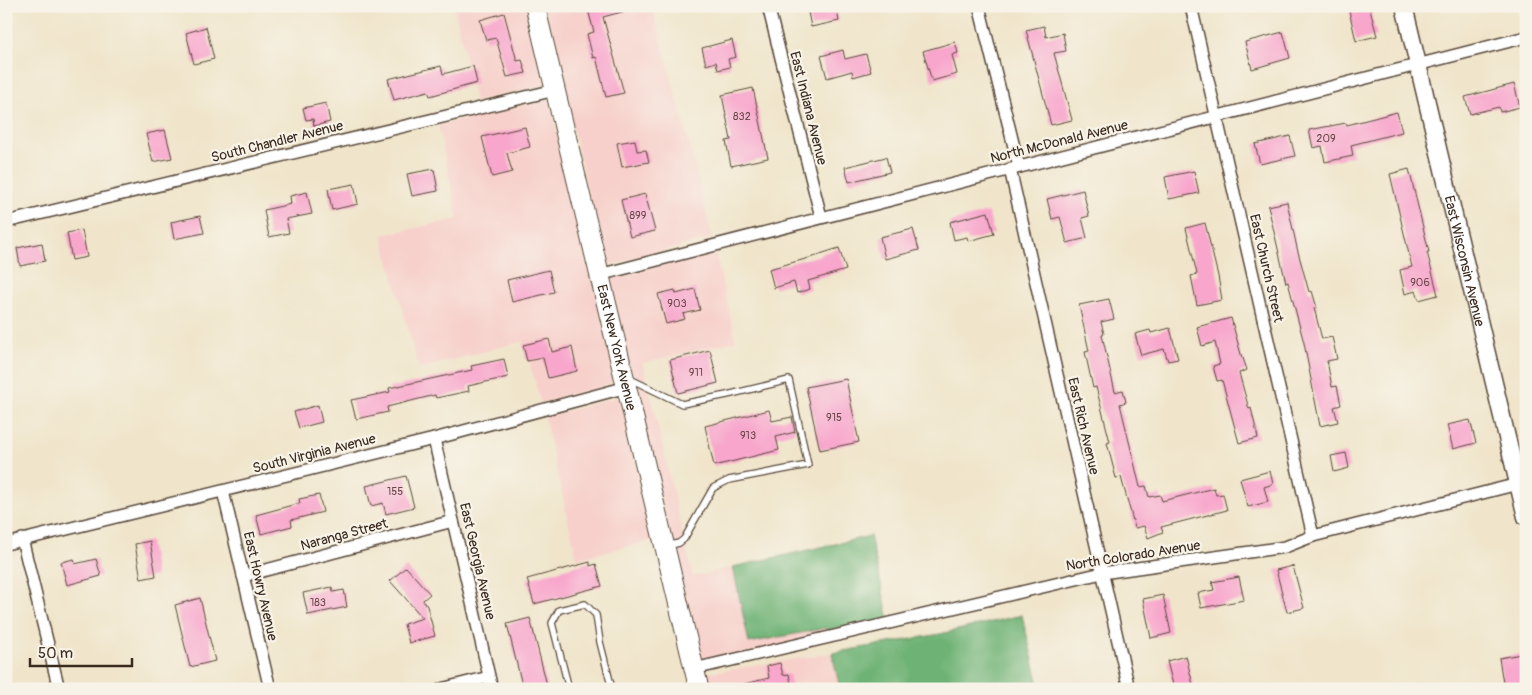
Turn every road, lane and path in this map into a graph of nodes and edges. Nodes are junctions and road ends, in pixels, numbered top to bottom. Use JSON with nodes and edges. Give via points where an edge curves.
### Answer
{"nodes":[{"id":1,"x":535,"y":6,"type":"edge"},
{"id":2,"x":768,"y":6,"type":"edge"},
{"id":3,"x":979,"y":6,"type":"edge"},
{"id":4,"x":1191,"y":6,"type":"edge"},
{"id":5,"x":1404,"y":6,"type":"edge"},
{"id":6,"x":1526,"y":37,"type":"edge"},
{"id":7,"x":1418,"y":64,"type":"junction"},
{"id":8,"x":555,"y":90,"type":"junction"},
{"id":9,"x":1216,"y":116,"type":"junction"},
{"id":10,"x":1014,"y":168,"type":"junction"},
{"id":11,"x":820,"y":217,"type":"junction"},
{"id":12,"x":6,"y":222,"type":"edge"},
{"id":13,"x":599,"y":274,"type":"junction"},
{"id":14,"x":626,"y":382,"type":"junction"},
{"id":15,"x":434,"y":439,"type":"junction"},
{"id":16,"x":1518,"y":484,"type":"junction"},
{"id":17,"x":223,"y":491,"type":"junction"},
{"id":18,"x":1526,"y":517,"type":"edge"},
{"id":19,"x":453,"y":520,"type":"junction"},
{"id":20,"x":1313,"y":536,"type":"junction"},
{"id":21,"x":22,"y":539,"type":"junction"},
{"id":22,"x":6,"y":544,"type":"edge"},
{"id":23,"x":665,"y":547,"type":"junction"},
{"id":24,"x":1102,"y":573,"type":"junction"},
{"id":25,"x":243,"y":576,"type":"junction"},
{"id":26,"x":694,"y":669,"type":"junction"},
{"id":27,"x":490,"y":677,"type":"junction"},
{"id":28,"x":59,"y":689,"type":"edge"},
{"id":29,"x":270,"y":689,"type":"edge"},
{"id":30,"x":441,"y":689,"type":"edge"},
{"id":31,"x":492,"y":689,"type":"edge"},
{"id":32,"x":569,"y":689,"type":"edge"},
{"id":33,"x":612,"y":689,"type":"edge"},
{"id":34,"x":699,"y":689,"type":"edge"},
{"id":35,"x":1130,"y":689,"type":"edge"}],
"edges":[{"from":1,"to":8,"type":"main road","name":"East New York Avenue"},
{"from":2,"to":11,"type":"street","name":"East Indiana Avenue"},
{"from":3,"to":10,"type":"street","name":"East Rich Avenue"},
{"from":4,"to":9,"type":"street","name":"East Church Street"},
{"from":5,"to":7,"type":"street","name":"East Wisconsin Avenue"},
{"from":6,"to":7,"type":"street","name":"North McDonald Avenue"},
{"from":7,"to":9,"type":"street","name":"North McDonald Avenue"},
{"from":7,"to":16,"type":"street","name":"East Wisconsin Avenue"},
{"from":8,"to":12,"type":"street","name":"South Chandler Avenue"},
{"from":8,"to":13,"type":"main road","name":"East New York Avenue"},
{"from":9,"to":10,"type":"street","name":"North McDonald Avenue"},
{"from":9,"to":20,"type":"street","name":"East Church Street"},
{"from":10,"to":11,"type":"street","name":"North McDonald Avenue"},
{"from":10,"to":24,"type":"street","name":"East Rich Avenue"},
{"from":11,"to":13,"type":"street","name":"North McDonald Avenue"},
{"from":13,"to":14,"type":"main road","name":"East New York Avenue"},
{"from":14,"to":15,"type":"street","name":"South Virginia Avenue"},
{"from":14,"to":23,"type":"main road","name":"East New York Avenue"},
{"from":14,"to":23,"type":"lane","via":[[682,404],[789,380],[808,465],[729,480],[713,488],[684,539]]},
{"from":15,"to":17,"type":"street","name":"South Virginia Avenue"},
{"from":15,"to":19,"type":"street","name":"East Georgia Avenue"},
{"from":16,"to":18,"type":"street","name":"East Wisconsin Avenue"},
{"from":16,"to":20,"type":"street","name":"North Colorado Avenue"},
{"from":17,"to":21,"type":"street","name":"South Virginia Avenue"},
{"from":17,"to":25,"type":"street","name":"East Howry Avenue"},
{"from":19,"to":25,"type":"street","name":"Naranga Street"},
{"from":19,"to":27,"type":"street","name":"East Georgia Avenue"},
{"from":20,"to":24,"type":"street","name":"North Colorado Avenue","via":[[1285,547]]},
{"from":21,"to":22,"type":"street","name":"South Virginia Avenue"},
{"from":21,"to":28,"type":"street"},
{"from":23,"to":26,"type":"main road","name":"East New York Avenue"},
{"from":24,"to":26,"type":"street","name":"North Colorado Avenue"},
{"from":24,"to":35,"type":"street","name":"East Rich Avenue"},
{"from":25,"to":29,"type":"street","name":"East Howry Avenue"},
{"from":26,"to":34,"type":"main road","name":"East New York Avenue"},
{"from":27,"to":30,"type":"street"},
{"from":27,"to":31,"type":"street","name":"East Georgia Avenue"},
{"from":32,"to":33,"type":"lane","via":[[552,623],[559,610],[585,604],[596,615]]}]}
